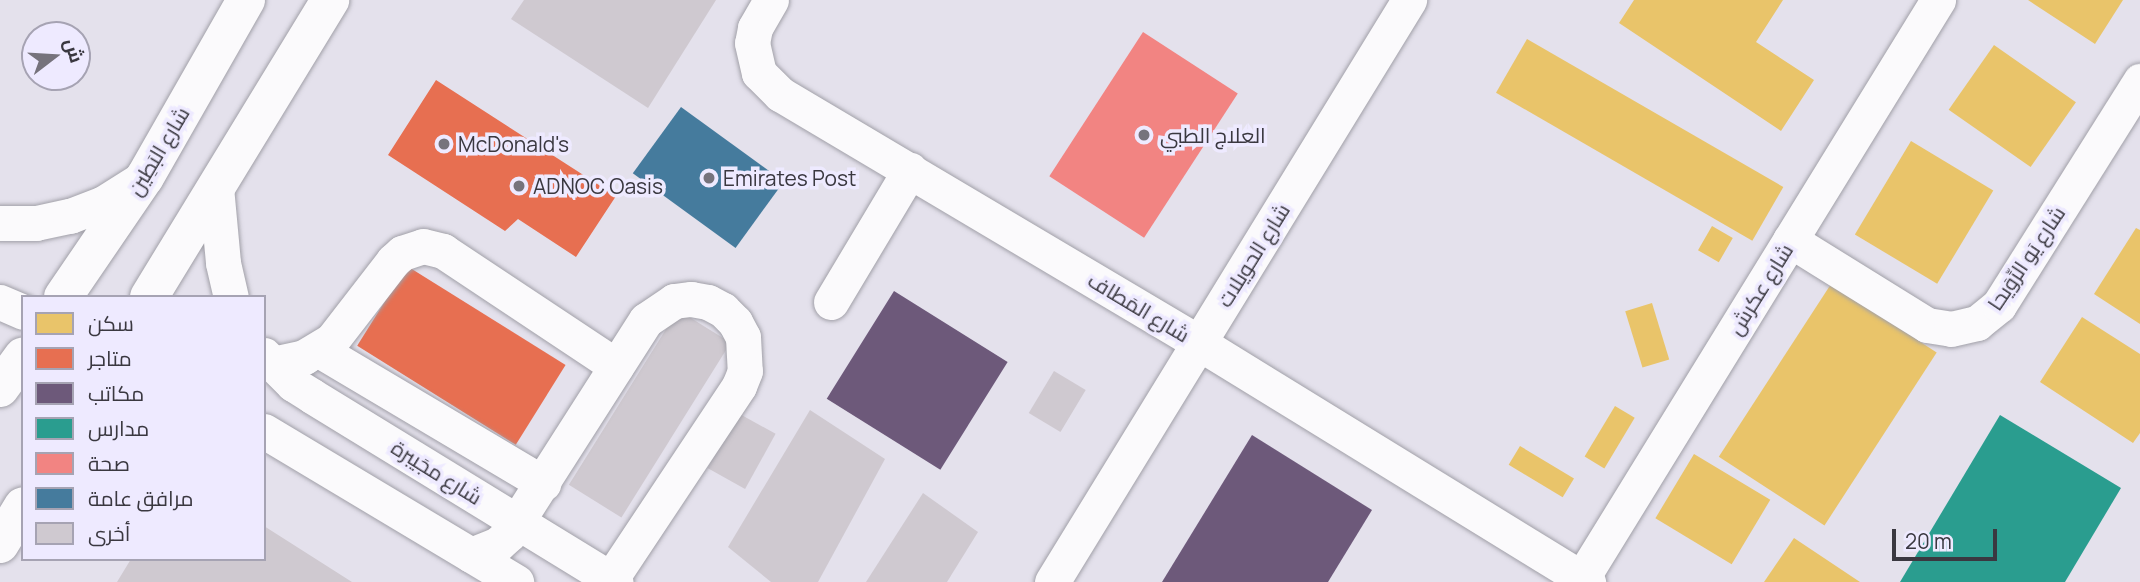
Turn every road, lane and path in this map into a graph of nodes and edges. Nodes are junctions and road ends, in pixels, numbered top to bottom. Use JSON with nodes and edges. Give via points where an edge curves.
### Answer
{"nodes":[{"id":1,"x":246,"y":0,"type":"edge"},
{"id":2,"x":330,"y":0,"type":"edge"},
{"id":3,"x":771,"y":0,"type":"edge"},
{"id":4,"x":1409,"y":0,"type":"edge"},
{"id":5,"x":1938,"y":0,"type":"edge"},
{"id":6,"x":2140,"y":81,"type":"edge"},
{"id":7,"x":910,"y":170,"type":"junction"},
{"id":8,"x":145,"y":177,"type":"junction"},
{"id":9,"x":216,"y":187,"type":"junction"},
{"id":10,"x":0,"y":223,"type":"edge"},
{"id":11,"x":1790,"y":240,"type":"junction"},
{"id":12,"x":64,"y":295,"type":"edge"},
{"id":13,"x":150,"y":295,"type":"edge"},
{"id":14,"x":231,"y":295,"type":"edge"},
{"id":15,"x":0,"y":302,"type":"edge"},
{"id":16,"x":831,"y":302,"type":"dead end"},
{"id":17,"x":21,"y":311,"type":"edge"},
{"id":18,"x":1199,"y":342,"type":"junction"},
{"id":19,"x":319,"y":350,"type":"junction"},
{"id":20,"x":21,"y":359,"type":"edge"},
{"id":21,"x":268,"y":360,"type":"edge"},
{"id":22,"x":616,"y":366,"type":"junction"},
{"id":23,"x":0,"y":388,"type":"edge"},
{"id":24,"x":266,"y":432,"type":"edge"},
{"id":25,"x":543,"y":483,"type":"junction"},
{"id":26,"x":21,"y":509,"type":"edge"},
{"id":27,"x":518,"y":522,"type":"junction"},
{"id":28,"x":0,"y":544,"type":"edge"},
{"id":29,"x":471,"y":555,"type":"junction"},
{"id":30,"x":1585,"y":580,"type":"edge"},
{"id":31,"x":613,"y":581,"type":"edge"},
{"id":32,"x":516,"y":582,"type":"edge"},
{"id":33,"x":1052,"y":582,"type":"edge"}],
"edges":[{"from":1,"to":8,"type":"main road","name":"شارع البَطِين"},
{"from":2,"to":9,"type":"main road"},
{"from":3,"to":7,"type":"street","name":"شارع المَطاف","via":[[752,43],[754,58],[769,85]]},
{"from":4,"to":18,"type":"street","name":"شارع الحويلات"},
{"from":5,"to":11,"type":"street","name":"شارع عكرش"},
{"from":6,"to":11,"type":"street","name":"شارع يَو الرِّوَيحا","via":[[1999,305],[1977,323],[1951,329],[1927,325]]},
{"from":7,"to":16,"type":"street"},
{"from":7,"to":18,"type":"street","name":"شارع المَطاف"},
{"from":8,"to":10,"type":"street","via":[[102,204],[70,216],[36,223]]},
{"from":8,"to":12,"type":"main road","name":"شارع البَطِين"},
{"from":9,"to":13,"type":"main road"},
{"from":9,"to":14,"type":"street"},
{"from":11,"to":30,"type":"street","name":"شارع عكرش"},
{"from":15,"to":17,"type":"street"},
{"from":18,"to":30,"type":"street","name":"شارع المَطاف"},
{"from":18,"to":33,"type":"street","name":"شارع الحويلات"},
{"from":19,"to":21,"type":"street","via":[[296,360]]},
{"from":19,"to":22,"type":"street","via":[[344,329],[393,261],[423,246],[443,251]]},
{"from":19,"to":25,"type":"street"},
{"from":20,"to":23,"type":"main road"},
{"from":21,"to":27,"type":"street","name":"شارع مجَيبرة","via":[[312,396]]},
{"from":22,"to":25,"type":"street"},
{"from":22,"to":31,"type":"street","via":[[646,320],[674,301],[691,299],[708,302],[729,316],[743,337],[747,354],[738,386]]},
{"from":24,"to":29,"type":"street"},
{"from":25,"to":27,"type":"street"},
{"from":26,"to":28,"type":"main road"},
{"from":27,"to":29,"type":"street","via":[[498,544]]},
{"from":27,"to":31,"type":"street","name":"شارع مجَيبرة"},
{"from":29,"to":32,"type":"street"}]}
